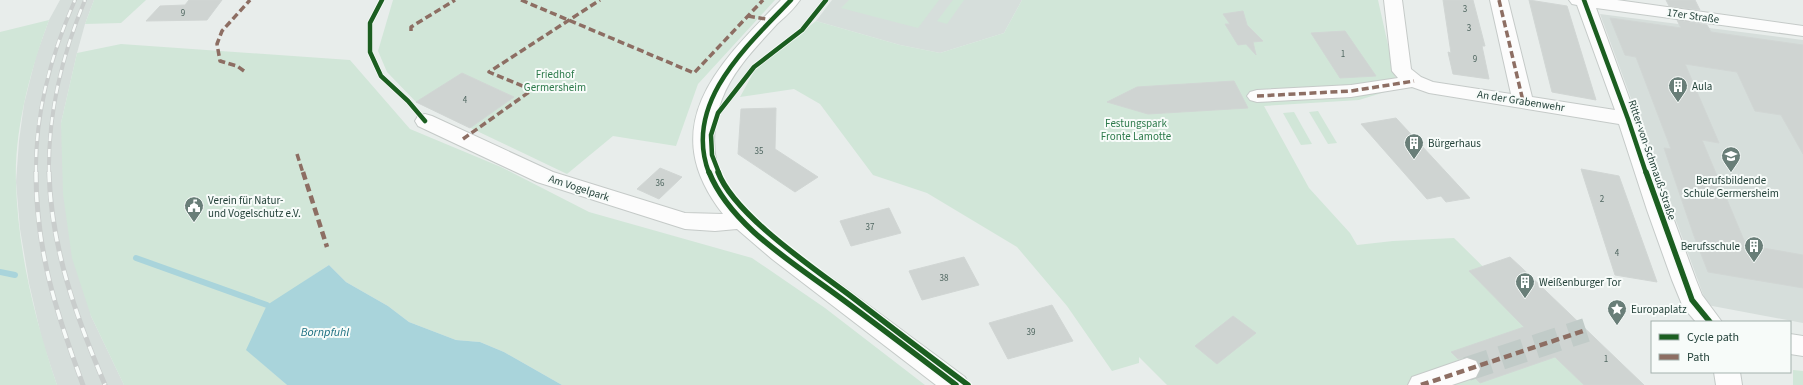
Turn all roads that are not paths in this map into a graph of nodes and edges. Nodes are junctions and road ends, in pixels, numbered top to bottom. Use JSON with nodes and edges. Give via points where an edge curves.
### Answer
{"nodes":[{"id":1,"x":791,"y":0,"type":"edge"},
{"id":2,"x":1393,"y":0,"type":"edge"},
{"id":3,"x":1499,"y":0,"type":"edge"},
{"id":4,"x":1582,"y":0,"type":"edge"},
{"id":5,"x":1803,"y":31,"type":"edge"},
{"id":6,"x":1414,"y":81,"type":"junction"},
{"id":7,"x":1257,"y":96,"type":"dead end"},
{"id":8,"x":1523,"y":101,"type":"junction"},
{"id":9,"x":1628,"y":119,"type":"junction"},
{"id":10,"x":424,"y":121,"type":"dead end"},
{"id":11,"x":742,"y":220,"type":"junction"},
{"id":12,"x":1709,"y":321,"type":"edge"},
{"id":13,"x":1791,"y":344,"type":"edge"},
{"id":14,"x":1803,"y":346,"type":"edge"},
{"id":15,"x":1467,"y":369,"type":"tunnel mouth"},
{"id":16,"x":1727,"y":373,"type":"edge"},
{"id":17,"x":956,"y":385,"type":"edge"},
{"id":18,"x":1421,"y":385,"type":"edge"},
{"id":19,"x":1729,"y":385,"type":"edge"}],
"edges":[{"from":1,"to":11,"type":"street","via":[[751,41],[723,78],[710,101],[703,136],[704,157],[724,199]]},
{"from":2,"to":6,"type":"street","via":[[1402,71]]},
{"from":3,"to":8,"type":"street"},
{"from":4,"to":5,"type":"street","name":"17er Straße"},
{"from":4,"to":9,"type":"street","name":"Ritter-von-Schmauß-Straße"},
{"from":6,"to":7,"type":"street","via":[[1351,91]]},
{"from":6,"to":8,"type":"street","name":"An der Grabenwehr","via":[[1429,87]]},
{"from":8,"to":9,"type":"street","name":"An der Grabenwehr"},
{"from":9,"to":12,"type":"street","name":"Ritter-von-Schmauß-Straße","via":[[1658,210],[1692,300]]},
{"from":10,"to":11,"type":"street","name":"Am Vogelpark","via":[[545,177],[685,221],[701,223]]},
{"from":11,"to":17,"type":"street"},
{"from":13,"to":14,"type":"street"},
{"from":15,"to":18,"type":"street"},
{"from":16,"to":19,"type":"street"}]}
